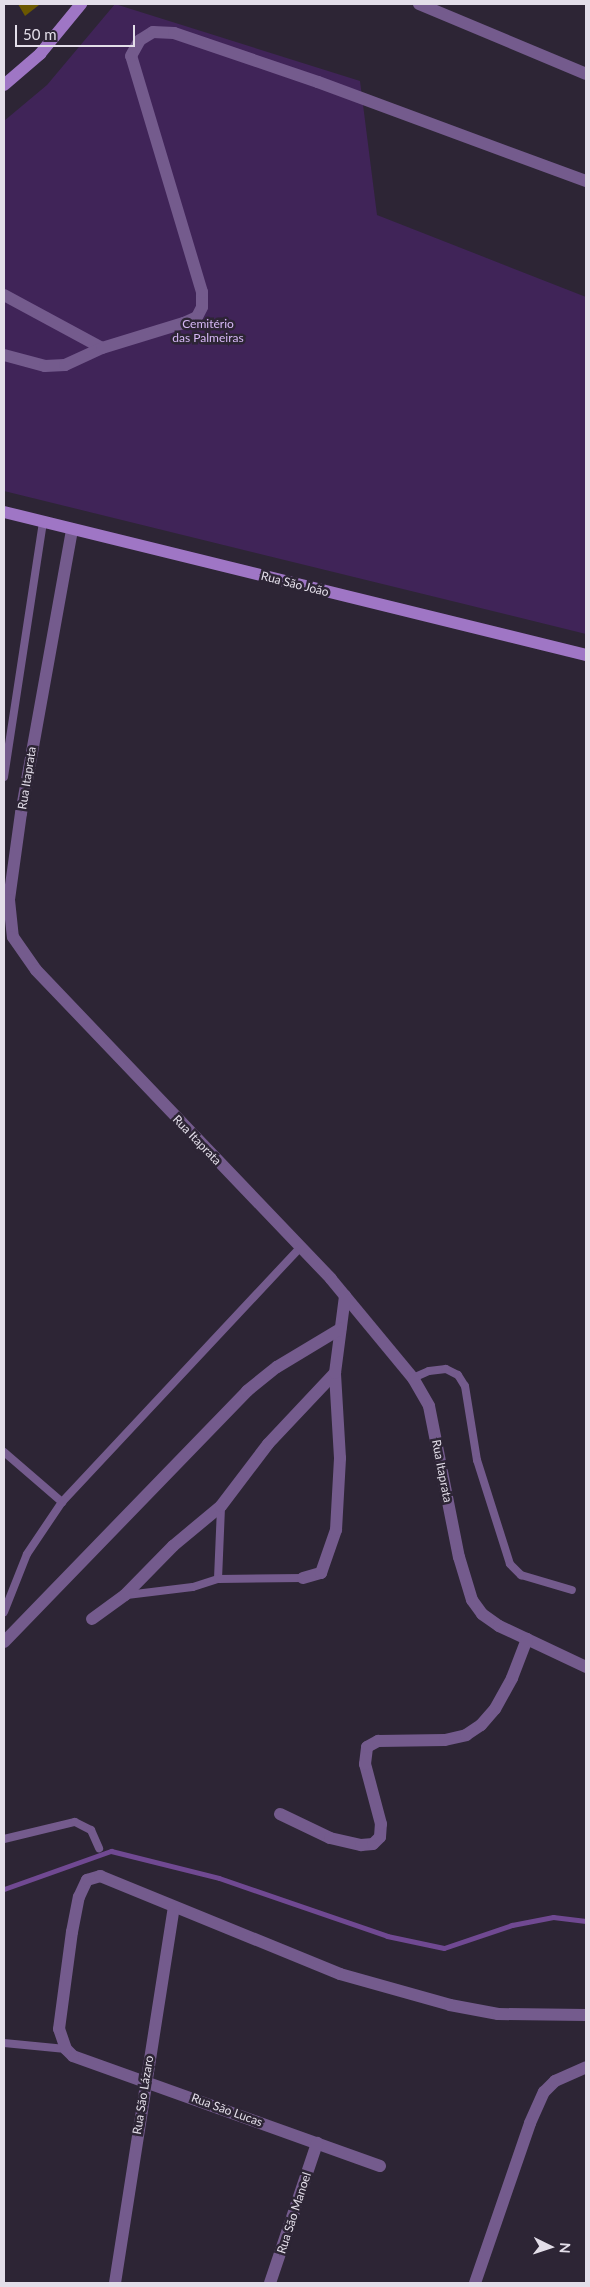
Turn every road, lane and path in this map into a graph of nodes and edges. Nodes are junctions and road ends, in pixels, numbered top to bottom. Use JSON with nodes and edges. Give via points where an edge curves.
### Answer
{"nodes":[{"id":1,"x":81,"y":4,"type":"edge"},
{"id":2,"x":419,"y":4,"type":"edge"},
{"id":3,"x":586,"y":74,"type":"edge"},
{"id":4,"x":4,"y":85,"type":"edge"},
{"id":5,"x":586,"y":181,"type":"edge"},
{"id":6,"x":4,"y":295,"type":"edge"},
{"id":7,"x":102,"y":348,"type":"junction"},
{"id":8,"x":4,"y":355,"type":"edge"},
{"id":9,"x":4,"y":512,"type":"edge"},
{"id":10,"x":43,"y":522,"type":"junction"},
{"id":11,"x":72,"y":530,"type":"junction"},
{"id":12,"x":586,"y":655,"type":"edge"},
{"id":13,"x":4,"y":777,"type":"edge"},
{"id":14,"x":6,"y":914,"type":"edge"},
{"id":15,"x":300,"y":1248,"type":"junction"},
{"id":16,"x":345,"y":1296,"type":"junction"},
{"id":17,"x":340,"y":1329,"type":"junction"},
{"id":18,"x":335,"y":1373,"type":"junction"},
{"id":19,"x":414,"y":1378,"type":"junction"},
{"id":20,"x":4,"y":1452,"type":"edge"},
{"id":21,"x":62,"y":1502,"type":"junction"},
{"id":22,"x":221,"y":1506,"type":"junction"},
{"id":23,"x":303,"y":1578,"type":"joint"},
{"id":24,"x":218,"y":1579,"type":"junction"},
{"id":25,"x":572,"y":1590,"type":"dead end"},
{"id":26,"x":125,"y":1595,"type":"junction"},
{"id":27,"x":4,"y":1612,"type":"edge"},
{"id":28,"x":92,"y":1619,"type":"dead end"},
{"id":29,"x":527,"y":1639,"type":"junction"},
{"id":30,"x":4,"y":1642,"type":"edge"},
{"id":31,"x":586,"y":1667,"type":"edge"},
{"id":32,"x":280,"y":1814,"type":"dead end"},
{"id":33,"x":4,"y":1839,"type":"edge"},
{"id":34,"x":99,"y":1848,"type":"dead end"},
{"id":35,"x":174,"y":1908,"type":"junction"},
{"id":36,"x":586,"y":2015,"type":"edge"},
{"id":37,"x":4,"y":2043,"type":"edge"},
{"id":38,"x":69,"y":2052,"type":"junction"},
{"id":39,"x":586,"y":2067,"type":"edge"},
{"id":40,"x":144,"y":2080,"type":"junction"},
{"id":41,"x":317,"y":2143,"type":"junction"},
{"id":42,"x":380,"y":2166,"type":"dead end"},
{"id":43,"x":115,"y":2283,"type":"edge"},
{"id":44,"x":270,"y":2283,"type":"edge"},
{"id":45,"x":475,"y":2283,"type":"edge"}],
"edges":[{"from":1,"to":4,"type":"street","via":[[40,54]]},
{"from":2,"to":3,"type":"street"},
{"from":5,"to":7,"type":"street","via":[[318,82],[174,33],[153,32],[140,40],[131,56],[202,292],[202,307],[197,317],[184,323]]},
{"from":6,"to":7,"type":"street"},
{"from":7,"to":8,"type":"street","via":[[65,365],[45,366]]},
{"from":9,"to":10,"type":"street","name":"Rua São João"},
{"from":10,"to":11,"type":"street","name":"Rua São João"},
{"from":10,"to":13,"type":"lane"},
{"from":11,"to":12,"type":"street","name":"Rua São João"},
{"from":11,"to":14,"type":"street","name":"Rua Itaprata","via":[[30,753]]},
{"from":14,"to":15,"type":"street","name":"Rua Itaprata","via":[[13,937],[36,970]]},
{"from":15,"to":16,"type":"street","name":"Rua Itaprata"},
{"from":15,"to":21,"type":"lane"},
{"from":16,"to":17,"type":"street"},
{"from":16,"to":19,"type":"street","name":"Rua Itaprata"},
{"from":17,"to":18,"type":"street"},
{"from":17,"to":30,"type":"street","via":[[277,1367],[247,1391]]},
{"from":18,"to":22,"type":"street","via":[[268,1444]]},
{"from":18,"to":23,"type":"street","via":[[340,1458],[336,1530],[321,1574]]},
{"from":19,"to":25,"type":"lane","via":[[429,1370],[446,1369],[458,1375],[465,1386],[477,1460],[510,1564],[521,1575]]},
{"from":19,"to":29,"type":"street","name":"Rua Itaprata","via":[[429,1406],[459,1558],[472,1600],[482,1614]]},
{"from":20,"to":21,"type":"lane"},
{"from":21,"to":27,"type":"lane","via":[[27,1554]]},
{"from":22,"to":24,"type":"lane"},
{"from":22,"to":26,"type":"street","via":[[173,1546]]},
{"from":23,"to":24,"type":"lane"},
{"from":24,"to":26,"type":"lane","via":[[193,1587]]},
{"from":26,"to":28,"type":"street"},
{"from":29,"to":31,"type":"street","name":"Rua Itaprata"},
{"from":29,"to":32,"type":"street","via":[[512,1678],[495,1709],[474,1730],[445,1740],[378,1741],[367,1747],[365,1764],[381,1824],[380,1837],[373,1844],[361,1845],[330,1838]]},
{"from":33,"to":34,"type":"lane","via":[[75,1822],[91,1830]]},
{"from":35,"to":36,"type":"street","via":[[340,1974],[450,2005],[498,2014]]},
{"from":35,"to":38,"type":"street","via":[[100,1876],[87,1880],[78,1898],[60,2029]]},
{"from":35,"to":40,"type":"street","name":"Rua São Lázaro"},
{"from":37,"to":38,"type":"lane"},
{"from":38,"to":40,"type":"street","name":"Rua São Lucas"},
{"from":39,"to":45,"type":"street","via":[[555,2081],[544,2092]]},
{"from":40,"to":41,"type":"street","name":"Rua São Lucas"},
{"from":40,"to":43,"type":"street","name":"Rua São Lázaro"},
{"from":41,"to":42,"type":"street","name":"Rua São Lucas"},
{"from":41,"to":44,"type":"street","name":"Rua São Manoel"}]}
